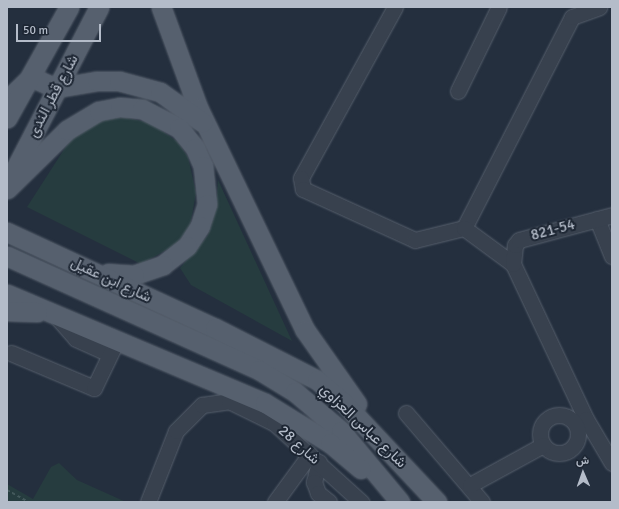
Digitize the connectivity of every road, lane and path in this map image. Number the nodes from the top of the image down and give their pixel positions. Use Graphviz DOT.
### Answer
graph roads {
  1 [pos="69,7"];
  2 [pos="100,7"];
  3 [pos="161,7"];
  4 [pos="395,7"];
  5 [pos="499,7"];
  6 [pos="599,7"];
  7 [pos="570,12"];
  8 [pos="31,77"];
  9 [pos="56,88"];
  10 [pos="458,91"];
  11 [pos="7,100"];
  12 [pos="7,118"];
  13 [pos="210,131"];
  14 [pos="7,185"];
  15 [pos="7,190"];
  16 [pos="612,215"];
  17 [pos="597,218"];
  18 [pos="464,228"];
  19 [pos="7,232"];
  20 [pos="7,256"];
  21 [pos="612,256"];
  22 [pos="513,264"];
  23 [pos="90,270"];
  24 [pos="7,294"];
  25 [pos="7,311"];
  26 [pos="55,315"];
  27 [pos="215,328"];
  28 [pos="114,347"];
  29 [pos="206,347"];
  30 [pos="11,353"];
  31 [pos="406,413"];
  32 [pos="581,422"];
  33 [pos="543,445"];
  34 [pos="315,458"];
  35 [pos="397,458"];
  36 [pos="612,463"];
  37 [pos="470,485"];
  38 [pos="7,490"];
  39 [pos="397,499"];
  40 [pos="29,502"];
  41 [pos="148,502"];
  42 [pos="275,502"];
  43 [pos="329,502"];
  44 [pos="361,502"];
  45 [pos="437,502"];
  46 [pos="482,502"];
  1 -- 8 [label="main road, شارع قطر الندى"];
  2 -- 9 [label="main road, شارع قطر الندى"];
  3 -- 13 [label="main road"];
  4 -- 18 [label="street"];
  5 -- 10 [label="street"];
  6 -- 7 [label="street"];
  7 -- 18 [label="street"];
  8 -- 9 [label="main road"];
  8 -- 11 [label="main road"];
  8 -- 12 [label="main road, شارع قطر الندى"];
  9 -- 13 [label="main road"];
  9 -- 14 [label="main road, شارع قطر الندى"];
  13 -- 35 [label="main road"];
  15 -- 23 [label="main road"];
  16 -- 17 [label="street, 821-54"];
  17 -- 21 [label="street"];
  17 -- 22 [label="street, 821-54"];
  18 -- 22 [label="street"];
  19 -- 23 [label="main road, شارع ابن عقيل"];
  20 -- 29 [label="main road, شارع ابن عقيل"];
  22 -- 32 [label="street"];
  23 -- 27 [label="main road, شارع ابن عقيل"];
  24 -- 26 [label="main road"];
  25 -- 26 [label="main road"];
  26 -- 28 [label="main road"];
  27 -- 35 [label="main road, شارع عباس العزاوي"];
  28 -- 30 [label="street"];
  28 -- 39 [label="main road"];
  29 -- 39 [label="main road, شارع عباس العزاوي"];
  31 -- 37 [label="street"];
  32 -- 33 [label="street"];
  32 -- 33 [label="street"];
  32 -- 36 [label="street"];
  33 -- 37 [label="street"];
  34 -- 41 [label="street, شارع 28"];
  34 -- 42 [label="street"];
  34 -- 43 [label="street"];
  34 -- 44 [label="street, شارع 28"];
  35 -- 45 [label="main road, شارع عباس العزاوي"];
  37 -- 46 [label="street"];
  38 -- 40 [label="path"];
}
